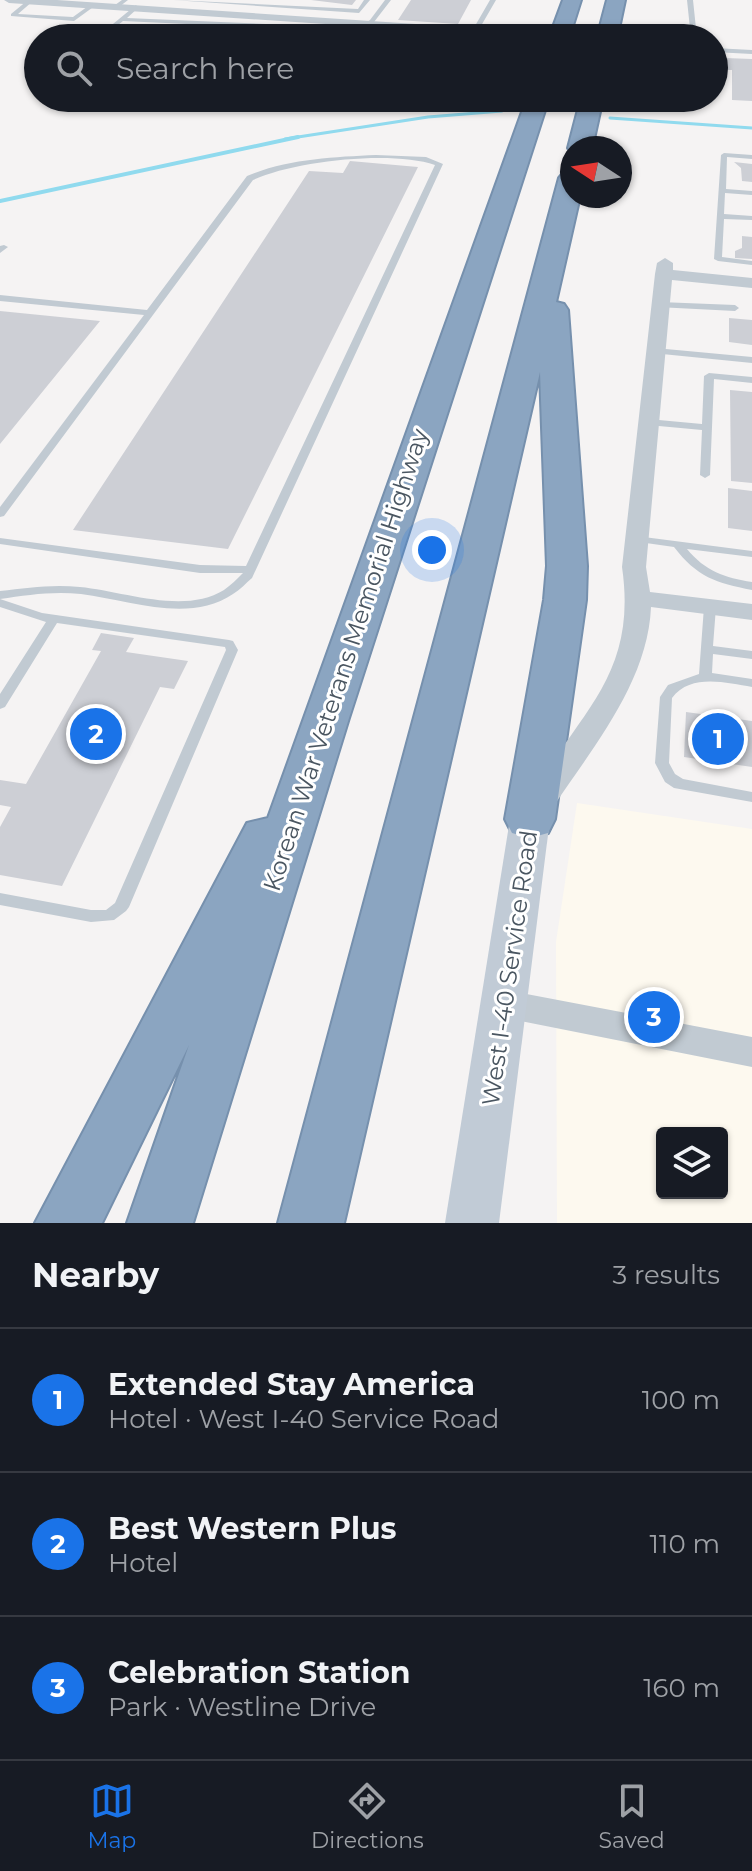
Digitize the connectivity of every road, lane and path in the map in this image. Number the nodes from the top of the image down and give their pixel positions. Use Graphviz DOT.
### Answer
graph roads {
  1 [pos="12,0"];
  2 [pos="176,0"];
  3 [pos="367,0"];
  4 [pos="388,0"];
  5 [pos="493,0"];
  6 [pos="572,0"];
  7 [pos="616,0"];
  8 [pos="690,0"];
  9 [pos="30,1"];
  10 [pos="121,3"];
  11 [pos="93,5"];
  12 [pos="214,5"];
  13 [pos="136,7"];
  14 [pos="240,13"];
  15 [pos="122,19"];
  16 [pos="228,23"];
  17 [pos="116,24"];
  18 [pos="254,24"];
  19 [pos="342,24"];
  20 [pos="367,24"];
  21 [pos="479,24"];
  22 [pos="564,24"];
  23 [pos="610,24"];
  24 [pos="693,24"];
  25 [pos="728,51"];
  26 [pos="752,52"];
  27 [pos="533,112"];
  28 [pos="589,112"];
  29 [pos="583,136"];
  30 [pos="752,157"];
  31 [pos="721,191"];
  32 [pos="752,193"];
  33 [pos="565,208"];
  34 [pos="719,216"];
  35 [pos="752,218"];
  36 [pos="752,263"];
  37 [pos="551,265"];
  38 [pos="752,283"];
  39 [pos="0,298"];
  40 [pos="660,305"];
  41 [pos="735,308"];
  42 [pos="149,313"];
  43 [pos="655,351"];
  44 [pos="752,360"];
  45 [pos="752,380"];
  46 [pos="648,422"];
  47 [pos="705,427"];
  48 [pos="705,475"];
  49 [pos="0,514"];
  50 [pos="636,539"];
  51 [pos="0,541"];
  52 [pos="678,545"];
  53 [pos="752,554"];
  54 [pos="250,570"];
  55 [pos="752,586"];
  56 [pos="0,595"];
  57 [pos="639,598"];
  58 [pos="0,603"];
  59 [pos="710,607"];
  60 [pos="752,612"];
  61 [pos="54,619"];
  62 [pos="707,649"];
  63 [pos="752,655"];
  64 [pos="705,676"];
  65 [pos="752,683"];
  66 [pos="0,704"];
  67 [pos="326,718"];
  68 [pos="752,797"];
  69 [pos="530,819"];
  70 [pos="0,899"];
  71 [pos="506,1004"];
  72 [pos="752,1052"];
  73 [pos="68,1223"];
  74 [pos="160,1223"];
  75 [pos="311,1223"];
  76 [pos="472,1223"];
  1 -- 9 [label="street"];
  2 -- 12 [label="lane"];
  3 -- 12 [label="lane"];
  4 -- 20 [label="lane"];
  5 -- 21 [label="lane"];
  6 -- 22 [label="highway"];
  7 -- 23 [label="highway"];
  8 -- 24 [label="lane"];
  9 -- 11 [label="street"];
  9 -- 11 [label="lane"];
  10 -- 11 [label="street"];
  10 -- 13 [label="street"];
  12 -- 13 [label="street"];
  12 -- 14 [label="street"];
  13 -- 15 [label="lane"];
  14 -- 16 [label="lane"];
  14 -- 19 [label="street"];
  15 -- 16 [label="lane"];
  15 -- 17 [label="lane"];
  16 -- 18 [label="lane"];
  25 -- 26 [label="lane"];
  27 -- 67 [label="highway, Korean War Veterans Memorial Highway"];
  28 -- 29 [label="highway"];
  30 -- 31 [label="lane"];
  31 -- 32 [label="lane"];
  31 -- 34 [label="lane"];
  33 -- 37 [label="highway"];
  34 -- 35 [label="lane"];
  34 -- 36 [label="lane"];
  37 -- 69 [label="highway"];
  37 -- 75 [label="highway"];
  38 -- 40 [label="street, West I-40 Service Road"];
  39 -- 42 [label="lane"];
  40 -- 41 [label="lane"];
  40 -- 43 [label="street, West I-40 Service Road"];
  42 -- 49 [label="lane"];
  42 -- 54 [label="lane"];
  43 -- 44 [label="lane"];
  43 -- 46 [label="street, West I-40 Service Road"];
  45 -- 47 [label="lane"];
  46 -- 47 [label="lane"];
  46 -- 50 [label="street, West I-40 Service Road"];
  47 -- 48 [label="lane"];
  50 -- 52 [label="lane"];
  50 -- 57 [label="street, West I-40 Service Road"];
  51 -- 54 [label="lane"];
  52 -- 53 [label="lane"];
  52 -- 55 [label="lane"];
  54 -- 56 [label="lane"];
  57 -- 59 [label="street"];
  57 -- 69 [label="street, West I-40 Service Road"];
  58 -- 61 [label="lane"];
  59 -- 60 [label="street"];
  59 -- 62 [label="lane"];
  61 -- 66 [label="lane"];
  61 -- 70 [label="lane"];
  62 -- 63 [label="lane"];
  62 -- 64 [label="lane"];
  64 -- 65 [label="lane"];
  64 -- 68 [label="lane"];
  67 -- 73 [label="highway"];
  67 -- 74 [label="highway, Korean War Veterans Memorial Highway"];
  69 -- 71 [label="main road, West I-40 Service Road"];
  71 -- 72 [label="street"];
  71 -- 76 [label="main road, West I-40 Service Road"];
}
